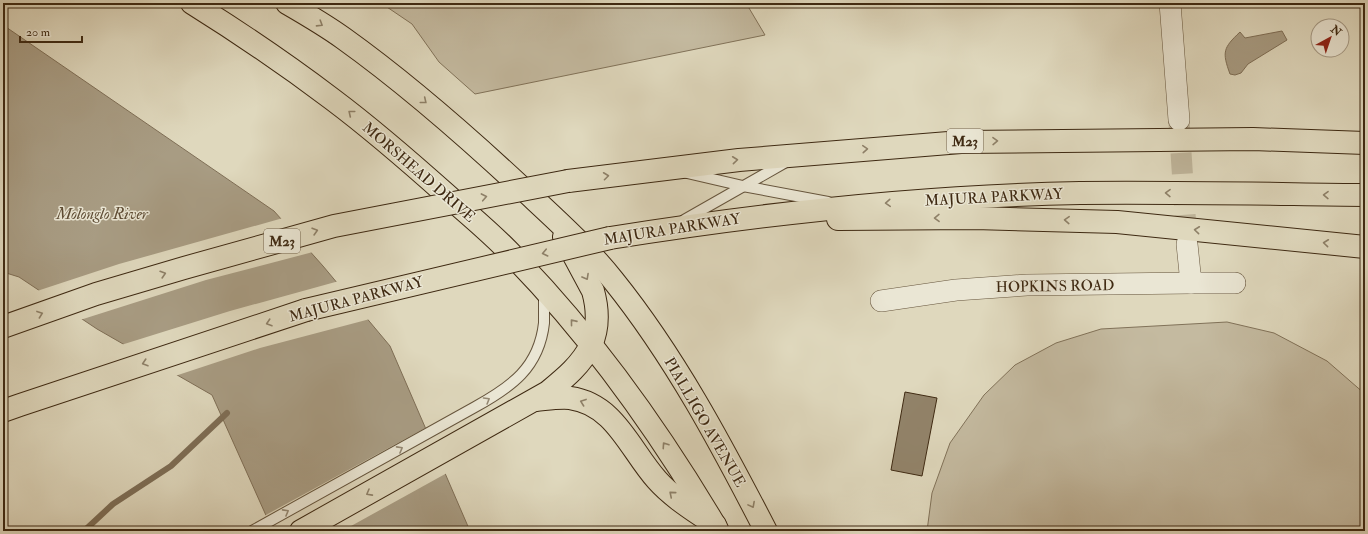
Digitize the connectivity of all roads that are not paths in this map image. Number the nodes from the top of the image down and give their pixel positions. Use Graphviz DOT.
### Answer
graph roads {
  1 [pos="192,3"];
  2 [pos="287,3"];
  3 [pos="1170,3"];
  4 [pos="1179,120"];
  5 [pos="1365,143"];
  6 [pos="800,154"];
  7 [pos="667,168"];
  8 [pos="744,186"];
  9 [pos="1365,195"];
  10 [pos="850,206"];
  11 [pos="771,214"];
  12 [pos="554,218"];
  13 [pos="671,228"];
  14 [pos="1187,244"];
  15 [pos="1365,247"];
  16 [pos="1191,283"];
  17 [pos="1234,283"];
  18 [pos="544,289"];
  19 [pos="881,301"];
  20 [pos="3,328"];
  21 [pos="591,345"];
  22 [pos="535,400"];
  23 [pos="12,408"];
  24 [pos="716,528"];
  25 [pos="252,531"];
  26 [pos="301,531"];
  27 [pos="766,531"];
  18 -- 1 [label="main road, MORSHEAD DRIVE, one-way"];
  2 -- 12 [label="main road, one-way"];
  3 -- 4 [label="street"];
  6 -- 5 [label="main road, M23, one-way"];
  7 -- 6 [label="main road, M23, one-way"];
  6 -- 8 [label="lane"];
  7 -- 8 [label="lane"];
  20 -- 7 [label="main road, M23, one-way, bridge"];
  8 -- 10 [label="lane"];
  8 -- 13 [label="lane"];
  9 -- 10 [label="main road, MAJURA PARKWAY, one-way"];
  10 -- 11 [label="main road, MAJURA PARKWAY"];
  11 -- 13 [label="main road, MAJURA PARKWAY"];
  15 -- 11 [label="main road, one-way"];
  12 -- 21 [label="main road, one-way"];
  12 -- 27 [label="main road, PIALLIGO AVENUE, one-way"];
  13 -- 23 [label="main road, MAJURA PARKWAY, one-way, bridge"];
  14 -- 16 [label="street"];
  16 -- 17 [label="street, HOPKINS ROAD"];
  16 -- 19 [label="street, HOPKINS ROAD"];
  21 -- 18 [label="main road, MORSHEAD DRIVE, one-way"];
  25 -- 18 [label="lane, one-way"];
  21 -- 22 [label="main road"];
  24 -- 21 [label="main road, MORSHEAD DRIVE, one-way"];
  24 -- 22 [label="main road, one-way"];
  22 -- 26 [label="main road, one-way"];
}
